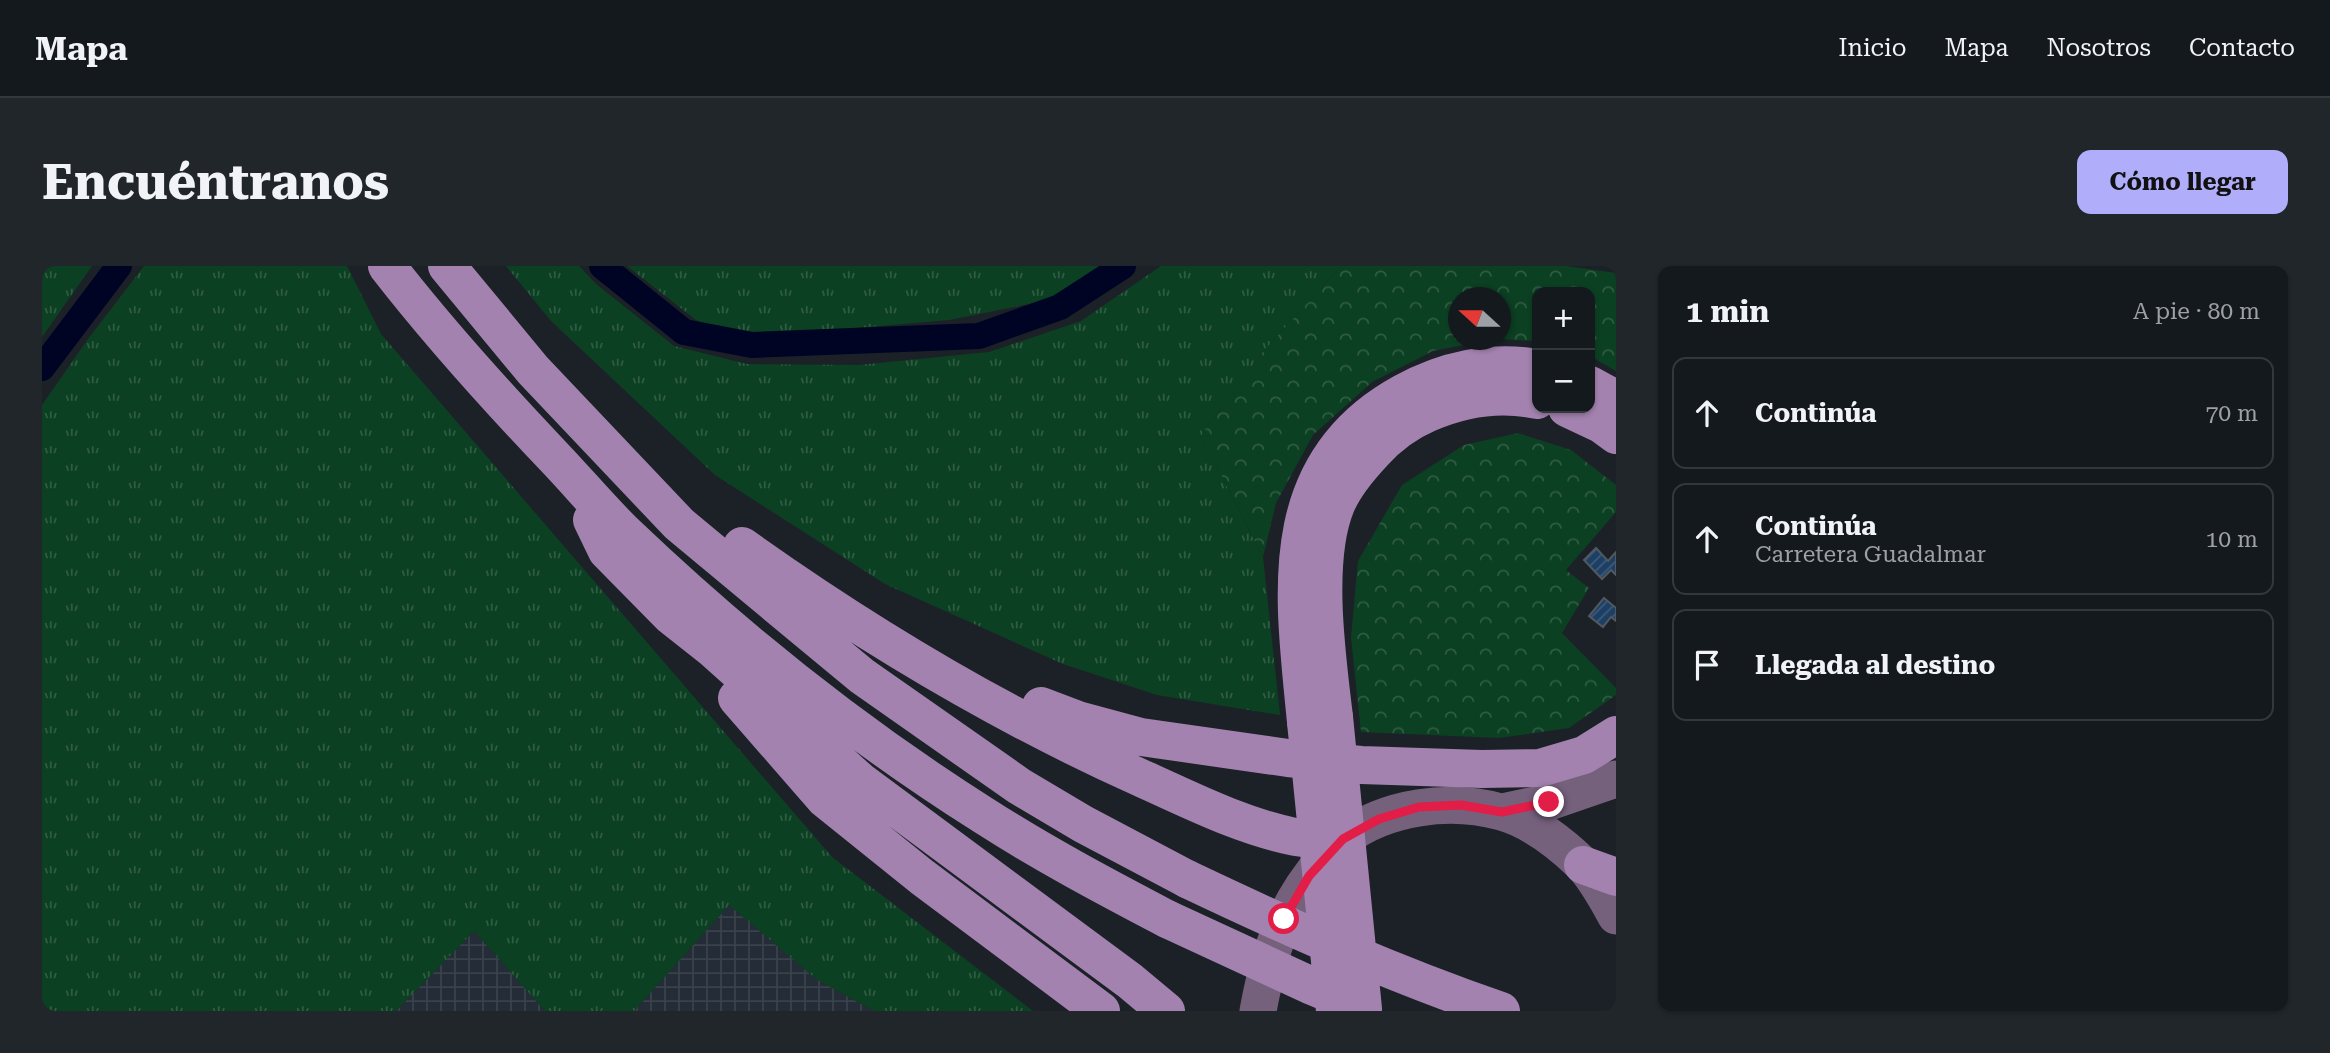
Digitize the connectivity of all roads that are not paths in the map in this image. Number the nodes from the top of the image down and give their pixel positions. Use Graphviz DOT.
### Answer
graph roads {
  1 [pos="387,266"];
  2 [pos="447,266"];
  3 [pos="1532,369"];
  4 [pos="1595,388"];
  5 [pos="1532,399"];
  6 [pos="1616,399"];
  7 [pos="1578,413"];
  8 [pos="1616,435"];
  9 [pos="618,459"];
  10 [pos="573,477"];
  11 [pos="670,615"];
  12 [pos="915,659"];
  13 [pos="1616,735"];
  14 [pos="1616,779"];
  15 [pos="1502,812"];
  16 [pos="1343,839"];
  17 [pos="1599,871"];
  18 [pos="1616,916"];
  19 [pos="1101,1011"];
  20 [pos="1166,1011"];
  21 [pos="1258,1011"];
  22 [pos="1335,1011"];
  23 [pos="1363,1011"];
  24 [pos="1373,1011"];
  25 [pos="1501,1011"];
  1 -- 10 [label="highway"];
  2 -- 9 [label="highway"];
  3 -- 22 [label="highway, bridge"];
  4 -- 6 [label="highway"];
  5 -- 23 [label="highway, bridge"];
  7 -- 8 [label="highway"];
  9 -- 12 [label="highway"];
  9 -- 25 [label="highway, bridge"];
  10 -- 11 [label="highway"];
  10 -- 24 [label="highway, bridge"];
  11 -- 19 [label="highway"];
  11 -- 20 [label="highway"];
  12 -- 13 [label="highway"];
  12 -- 16 [label="highway"];
  14 -- 15 [label="street"];
  15 -- 16 [label="street"];
  15 -- 17 [label="street"];
  16 -- 21 [label="street"];
  17 -- 18 [label="street"];
}
